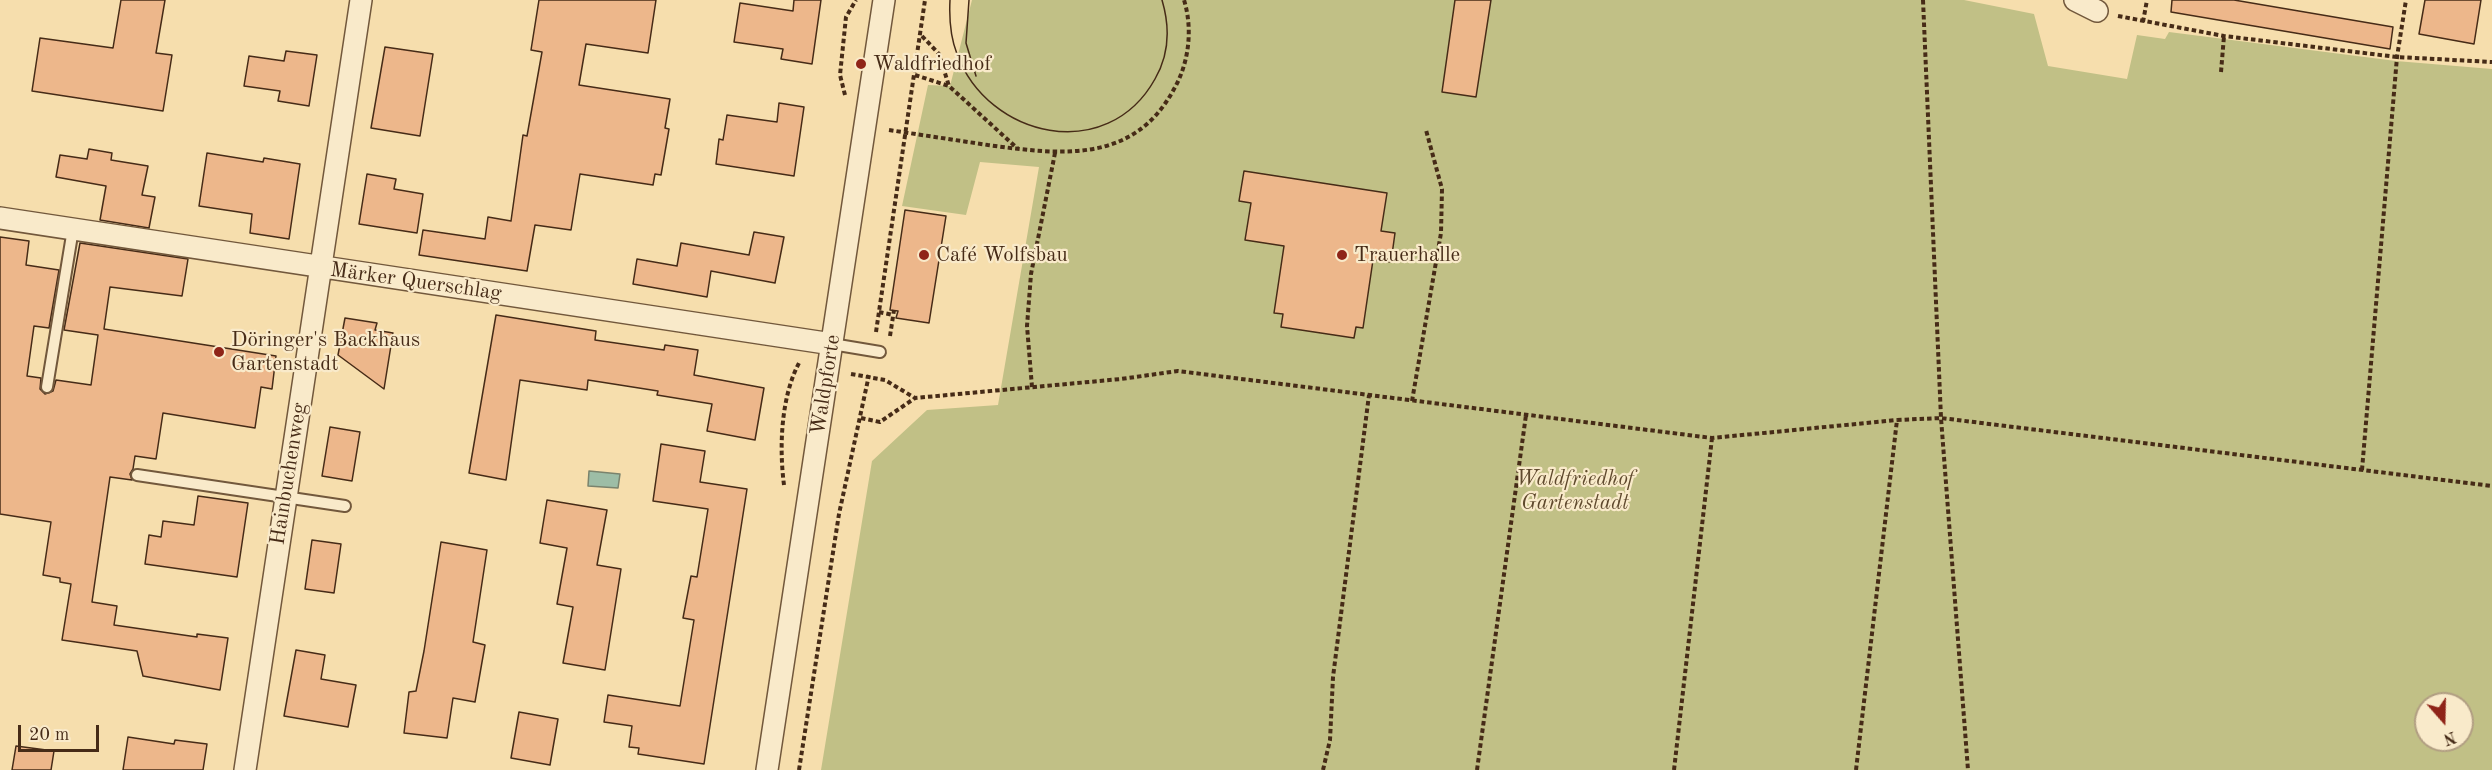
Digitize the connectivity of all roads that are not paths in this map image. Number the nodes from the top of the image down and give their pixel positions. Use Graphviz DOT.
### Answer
graph roads {
  1 [pos="361,0"];
  2 [pos="884,0"];
  3 [pos="2075,0"];
  4 [pos="2097,10"];
  5 [pos="0,218"];
  6 [pos="73,229"];
  7 [pos="320,268"];
  8 [pos="832,344"];
  9 [pos="877,351"];
  10 [pos="47,387"];
  11 [pos="137,475"];
  12 [pos="286,498"];
  13 [pos="345,506"];
  14 [pos="245,770"];
  15 [pos="767,770"];
  1 -- 7 [label="street, Hainbuchenweg"];
  2 -- 8 [label="street, Waldpforte"];
  3 -- 4 [label="street"];
  5 -- 6 [label="street, Märker Querschlag"];
  6 -- 7 [label="street, Märker Querschlag"];
  6 -- 10 [label="lane"];
  7 -- 8 [label="street, Märker Querschlag"];
  7 -- 12 [label="street, Hainbuchenweg"];
  8 -- 9 [label="lane"];
  8 -- 15 [label="street, Waldpforte"];
  11 -- 12 [label="lane"];
  12 -- 13 [label="lane"];
  12 -- 14 [label="street, Hainbuchenweg"];
}
